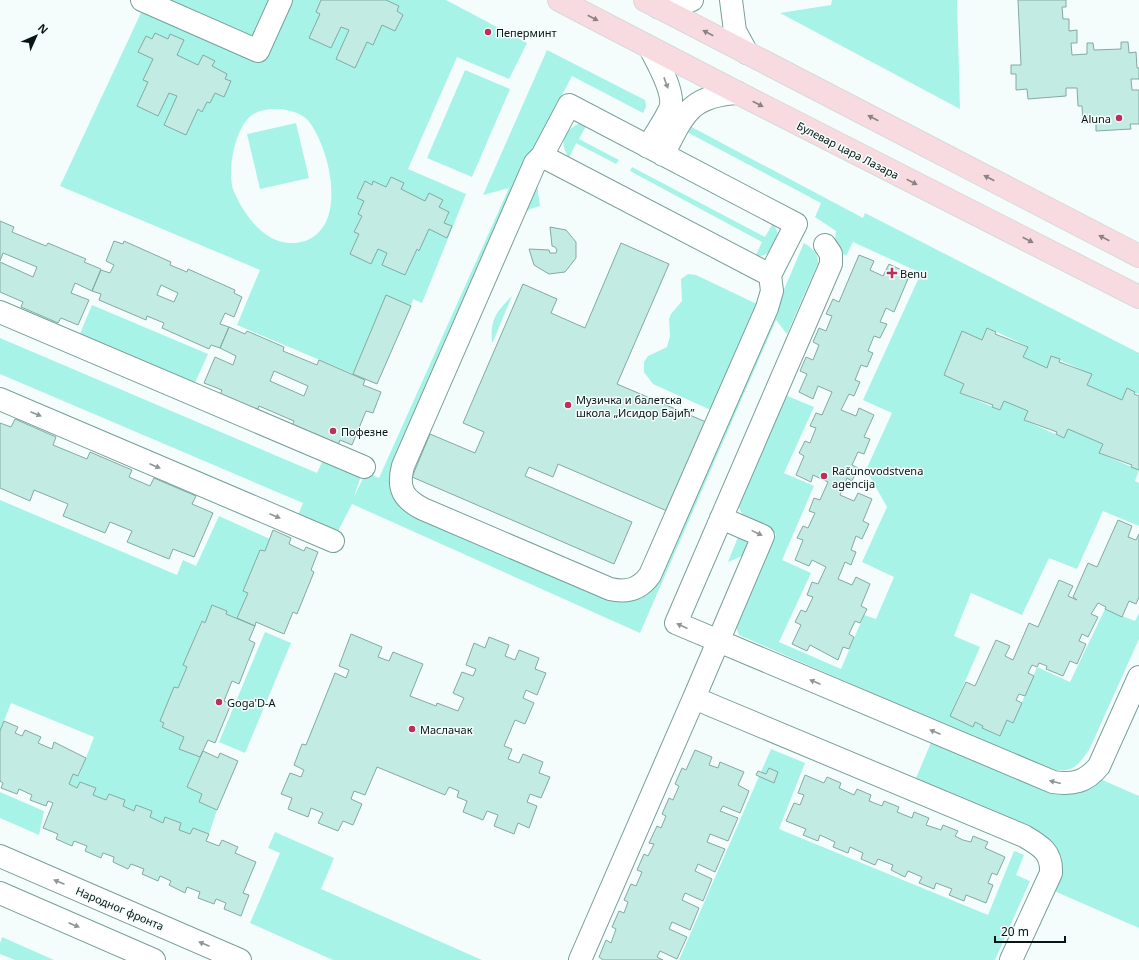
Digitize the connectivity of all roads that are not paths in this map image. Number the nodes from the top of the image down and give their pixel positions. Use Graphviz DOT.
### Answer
graph roads {
  1 [pos="142,0"];
  2 [pos="280,0"];
  3 [pos="559,0"];
  4 [pos="692,0"];
  5 [pos="731,0"];
  6 [pos="652,3"];
  7 [pos="650,48"];
  8 [pos="747,53"];
  9 [pos="738,93"];
  10 [pos="656,151"];
  11 [pos="542,156"];
  12 [pos="828,255"];
  13 [pos="1139,256"];
  14 [pos="770,275"];
  15 [pos="1139,298"];
  16 [pos="0,312"];
  17 [pos="0,399"];
  18 [pos="364,467"];
  19 [pos="721,518"];
  20 [pos="333,541"];
  21 [pos="718,642"];
  22 [pos="1139,677"];
  23 [pos="694,698"];
  24 [pos="0,856"];
  25 [pos="0,893"];
  26 [pos="154,960"];
  27 [pos="240,960"];
  28 [pos="580,960"];
  29 [pos="1011,960"];
  1 -- 2 [label="street"];
  3 -- 7 [label="main road, Булевар цара Лазара, one-way"];
  4 -- 6 [label="street"];
  5 -- 8 [label="street"];
  8 -- 6 [label="main road, one-way"];
  7 -- 9 [label="main road, Булевар цара Лазара"];
  7 -- 10 [label="street, one-way"];
  13 -- 8 [label="main road, one-way"];
  9 -- 10 [label="street"];
  9 -- 15 [label="main road, Булевар цара Лазара, one-way"];
  10 -- 11 [label="street"];
  10 -- 14 [label="street"];
  11 -- 14 [label="street"];
  11 -- 14 [label="street"];
  12 -- 19 [label="street"];
  16 -- 18 [label="street"];
  17 -- 20 [label="street, one-way"];
  21 -- 19 [label="street, one-way"];
  19 -- 21 [label="street, one-way"];
  22 -- 21 [label="street, one-way"];
  21 -- 23 [label="street"];
  23 -- 28 [label="street"];
  23 -- 29 [label="street"];
  27 -- 24 [label="street, Народног фронта, one-way"];
  25 -- 26 [label="street, one-way"];
}
